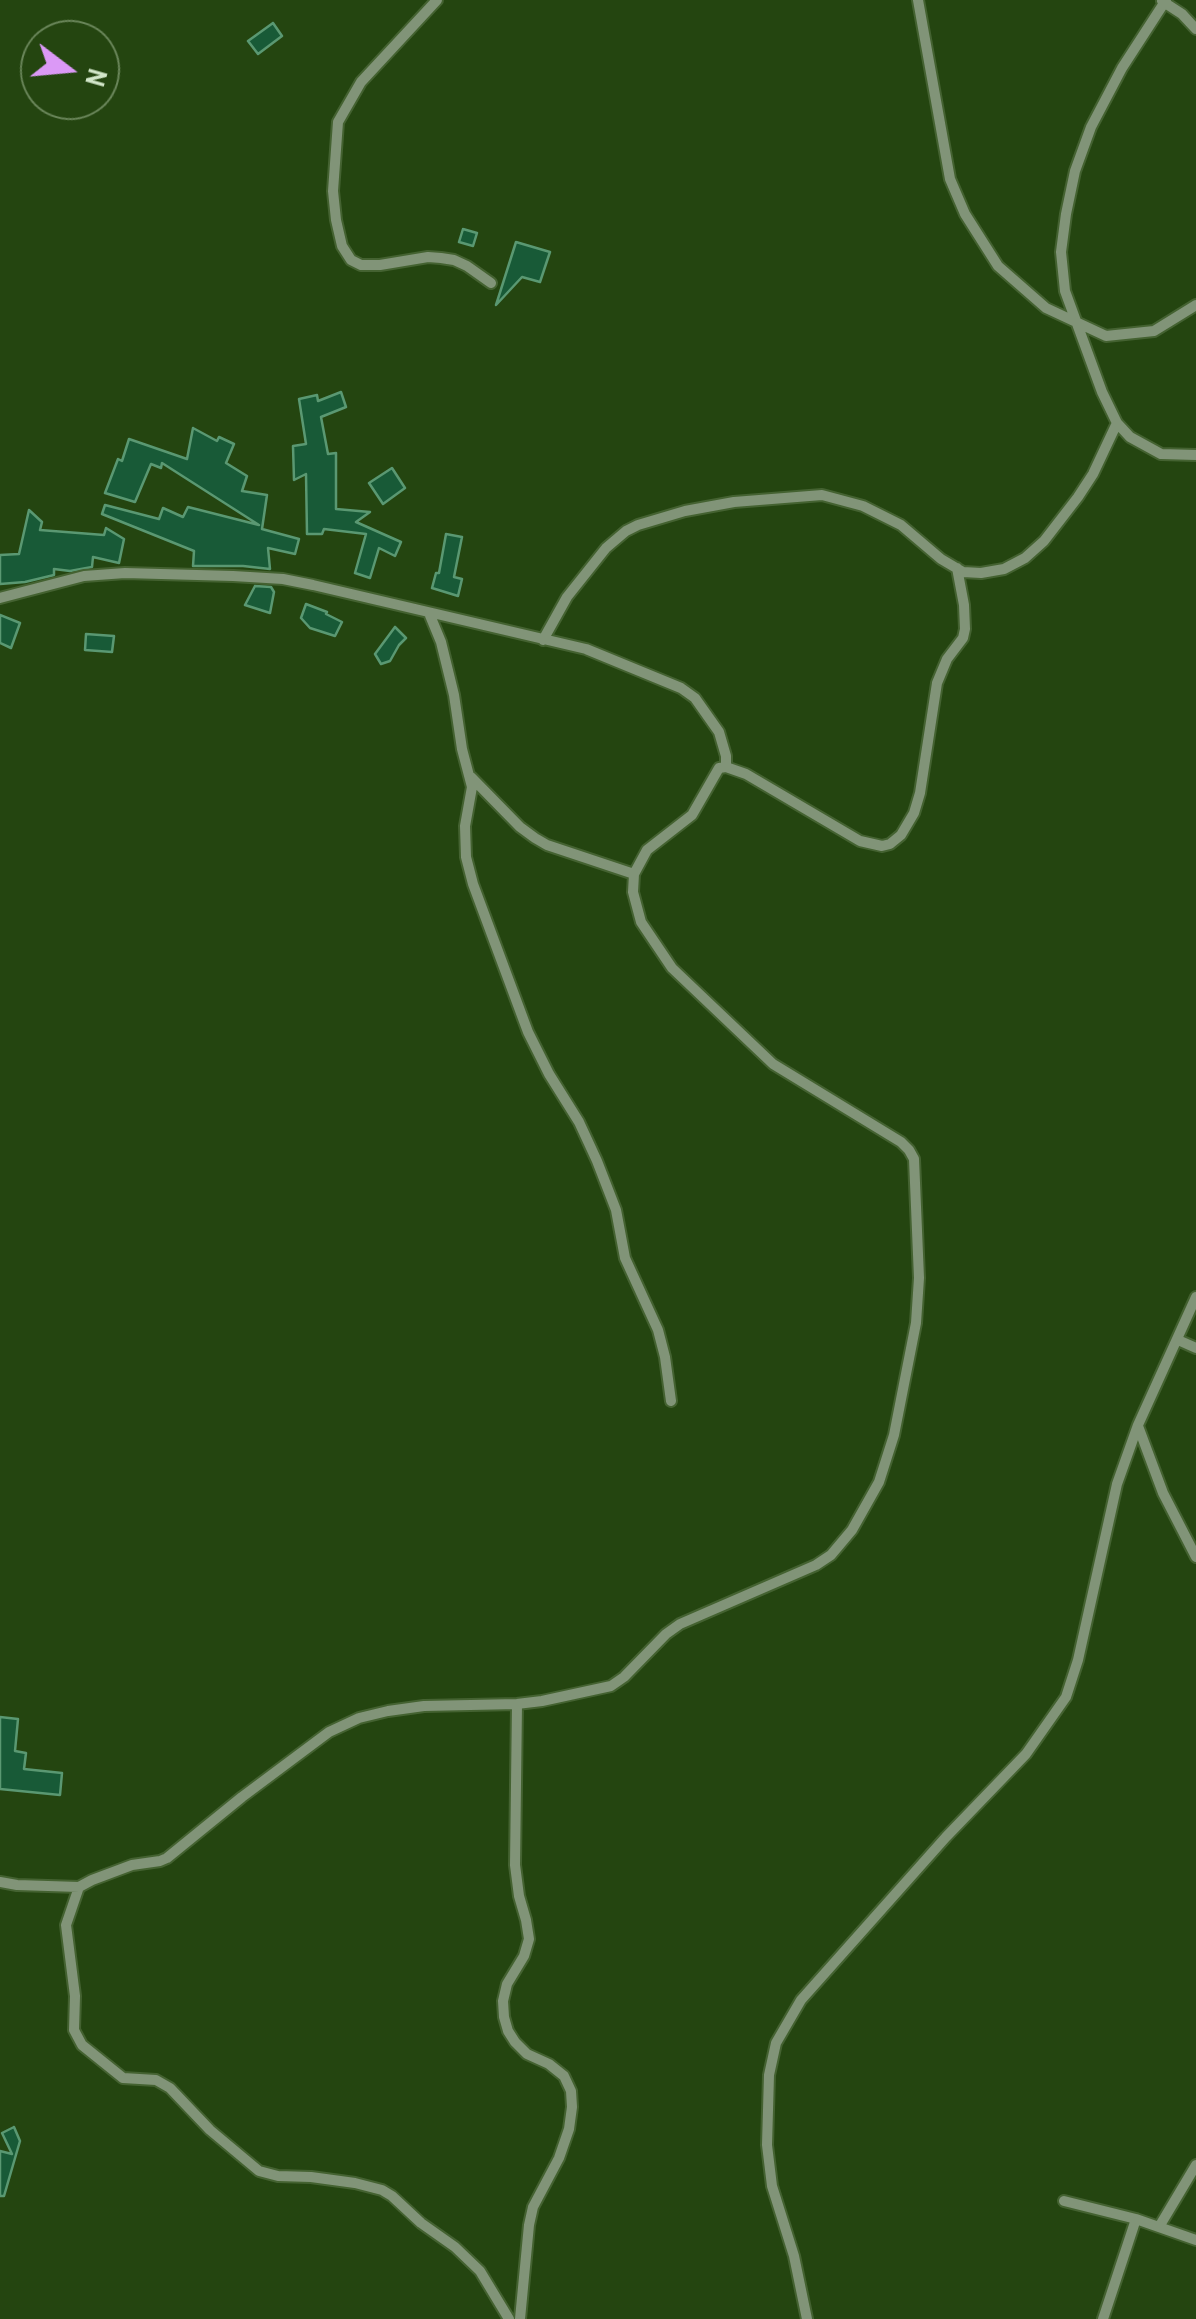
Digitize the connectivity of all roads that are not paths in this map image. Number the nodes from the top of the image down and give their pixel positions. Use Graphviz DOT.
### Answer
graph roads {
  1 [pos="437,0"];
  2 [pos="918,0"];
  3 [pos="1164,1"];
  4 [pos="1196,28"];
  5 [pos="491,283"];
  6 [pos="1196,305"];
  7 [pos="1076,322"];
  8 [pos="1117,423"];
  9 [pos="1196,454"];
  10 [pos="957,568"];
  11 [pos="0,598"];
  12 [pos="429,612"];
  13 [pos="543,640"];
  14 [pos="726,767"];
  15 [pos="470,776"];
  16 [pos="634,874"];
  17 [pos="1196,1297"];
  18 [pos="1178,1340"];
  19 [pos="1196,1348"];
  20 [pos="671,1401"];
  21 [pos="1138,1426"];
  22 [pos="1196,1557"];
  23 [pos="517,1704"];
  24 [pos="0,1882"];
  25 [pos="79,1887"];
  26 [pos="1196,2165"];
  27 [pos="1064,2201"];
  28 [pos="1136,2219"];
  29 [pos="1159,2227"];
  30 [pos="1196,2240"];
  31 [pos="508,2319"];
  32 [pos="520,2319"];
  33 [pos="807,2319"];
  34 [pos="1103,2319"];
  1 -- 5 [label="street"];
  2 -- 7 [label="street"];
  3 -- 4 [label="street"];
  3 -- 7 [label="street"];
  6 -- 7 [label="street"];
  7 -- 8 [label="street"];
  8 -- 9 [label="street"];
  8 -- 10 [label="street"];
  10 -- 13 [label="street"];
  10 -- 14 [label="street"];
  11 -- 12 [label="street"];
  12 -- 13 [label="street"];
  12 -- 15 [label="street"];
  13 -- 14 [label="street"];
  14 -- 16 [label="street"];
  15 -- 16 [label="street"];
  15 -- 20 [label="street"];
  16 -- 23 [label="street"];
  17 -- 18 [label="street"];
  18 -- 19 [label="street"];
  18 -- 21 [label="street"];
  21 -- 22 [label="street"];
  21 -- 33 [label="street"];
  23 -- 25 [label="street"];
  23 -- 32 [label="street"];
  24 -- 25 [label="street"];
  25 -- 31 [label="street"];
  26 -- 29 [label="street"];
  27 -- 28 [label="street"];
  28 -- 29 [label="street"];
  28 -- 34 [label="street"];
  29 -- 30 [label="street"];
}
